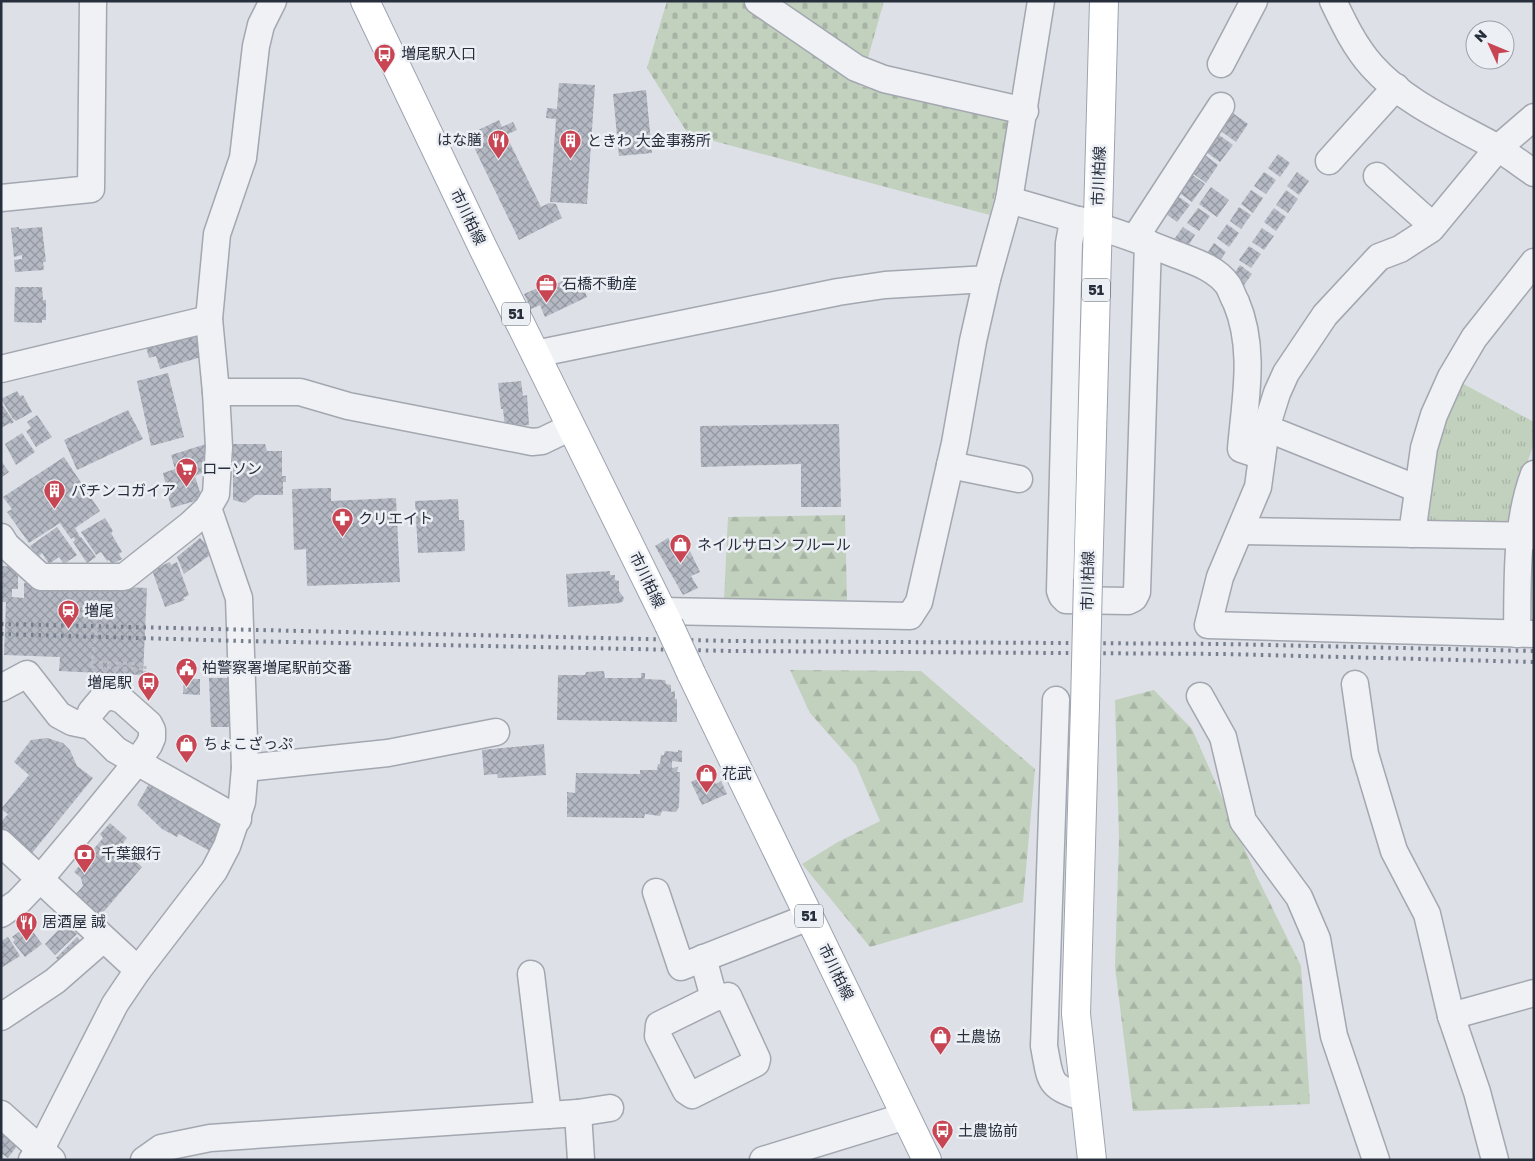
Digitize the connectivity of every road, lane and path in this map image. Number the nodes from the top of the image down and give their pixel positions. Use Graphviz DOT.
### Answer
graph roads {
  1 [pos="93,1"];
  2 [pos="273,1"];
  3 [pos="365,1"];
  4 [pos="758,1"];
  5 [pos="1041,1"];
  6 [pos="1104,1"];
  7 [pos="1254,1"];
  8 [pos="1333,1"];
  9 [pos="1220,64"];
  10 [pos="1396,87"];
  11 [pos="1221,106"];
  12 [pos="1025,111"];
  13 [pos="1534,117"];
  14 [pos="1498,148"];
  15 [pos="1329,161"];
  16 [pos="1534,173"];
  17 [pos="1378,176"];
  18 [pos="1,198"];
  19 [pos="1009,200"];
  20 [pos="1088,222"];
  21 [pos="1434,226"];
  22 [pos="1141,240"];
  23 [pos="1534,262"];
  24 [pos="987,279"];
  25 [pos="209,319"];
  26 [pos="535,354"];
  27 [pos="1,369"];
  28 [pos="216,392"];
  29 [pos="571,427"];
  30 [pos="1266,428"];
  31 [pos="1262,456"];
  32 [pos="950,465"];
  33 [pos="1534,474"];
  34 [pos="1019,480"];
  35 [pos="1418,489"];
  36 [pos="208,508"];
  37 [pos="1241,531"];
  38 [pos="1412,534"];
  39 [pos="1526,536"];
  40 [pos="1,537"];
  41 [pos="102,594"];
  42 [pos="665,618"];
  43 [pos="91,631"];
  44 [pos="96,632"];
  45 [pos="1525,634"];
  46 [pos="144,669"];
  47 [pos="1355,684"];
  48 [pos="1,688"];
  49 [pos="1200,696"];
  50 [pos="1056,700"];
  51 [pos="91,726"];
  52 [pos="496,732"];
  53 [pos="137,762"];
  54 [pos="245,768"];
  55 [pos="238,819"];
  56 [pos="1,843"];
  57 [pos="40,879"];
  58 [pos="656,892"];
  59 [pos="1,914"];
  60 [pos="809,917"];
  61 [pos="103,939"];
  62 [pos="702,958"];
  63 [pos="138,970"];
  64 [pos="531,974"];
  65 [pos="1534,993"];
  66 [pos="714,998"];
  67 [pos="1451,1016"];
  68 [pos="1,1017"];
  69 [pos="1085,1098"];
  70 [pos="610,1108"];
  71 [pos="578,1113"];
  72 [pos="1,1114"];
  73 [pos="548,1116"];
  74 [pos="906,1116"];
  75 [pos="41,1156"];
  76 [pos="144,1160"];
  77 [pos="581,1160"];
  78 [pos="763,1160"];
  79 [pos="927,1160"];
  80 [pos="1092,1160"];
  81 [pos="1376,1160"];
  82 [pos="1495,1160"];
  1 -- 18 [label="street"];
  2 -- 25 [label="street"];
  3 -- 26 [label="main road, 市川柏線 / 51"];
  4 -- 12 [label="street"];
  5 -- 12 [label="street"];
  6 -- 20 [label="main road, 市川柏線 / 51"];
  7 -- 9 [label="street"];
  8 -- 10 [label="street"];
  10 -- 14 [label="street"];
  10 -- 15 [label="street"];
  11 -- 22 [label="street"];
  12 -- 19 [label="street"];
  13 -- 14 [label="street"];
  14 -- 16 [label="street"];
  14 -- 21 [label="street"];
  17 -- 21 [label="street"];
  19 -- 20 [label="street"];
  19 -- 24 [label="street"];
  20 -- 22 [label="street"];
  20 -- 22 [label="street"];
  20 -- 69 [label="main road, 市川柏線 / 51, bridge"];
  21 -- 30 [label="street"];
  22 -- 31 [label="street"];
  23 -- 35 [label="street"];
  24 -- 26 [label="street"];
  24 -- 32 [label="street"];
  25 -- 27 [label="street"];
  25 -- 28 [label="street"];
  26 -- 29 [label="main road, 市川柏線 / 51"];
  28 -- 29 [label="street"];
  28 -- 36 [label="street"];
  29 -- 42 [label="main road, 市川柏線 / 51"];
  30 -- 31 [label="street"];
  30 -- 35 [label="street"];
  31 -- 37 [label="street"];
  32 -- 34 [label="street"];
  32 -- 42 [label="street"];
  33 -- 39 [label="street"];
  35 -- 38 [label="street"];
  36 -- 40 [label="street"];
  36 -- 54 [label="street"];
  37 -- 38 [label="street"];
  37 -- 45 [label="street"];
  38 -- 39 [label="street"];
  39 -- 45 [label="street"];
  41 -- 44 [label="path, bridge"];
  42 -- 60 [label="main road, 市川柏線 / 51, bridge"];
  43 -- 44 [label="path, bridge"];
  44 -- 46 [label="path, bridge"];
  47 -- 67 [label="street"];
  48 -- 51 [label="street"];
  49 -- 81 [label="street"];
  50 -- 69 [label="street"];
  51 -- 53 [label="street"];
  51 -- 53 [label="street"];
  52 -- 54 [label="street"];
  53 -- 55 [label="street"];
  53 -- 57 [label="street"];
  54 -- 55 [label="street"];
  55 -- 63 [label="street"];
  56 -- 57 [label="street"];
  57 -- 59 [label="street"];
  57 -- 61 [label="street"];
  58 -- 62 [label="street"];
  60 -- 62 [label="street"];
  60 -- 74 [label="main road, 市川柏線 / 51"];
  61 -- 63 [label="street"];
  61 -- 68 [label="street"];
  62 -- 66 [label="street"];
  63 -- 75 [label="street"];
  64 -- 73 [label="street"];
  65 -- 67 [label="street"];
  67 -- 82 [label="street"];
  69 -- 80 [label="main road, 市川柏線 / 51"];
  70 -- 71 [label="street"];
  71 -- 73 [label="street"];
  71 -- 77 [label="street"];
  72 -- 75 [label="street"];
  73 -- 76 [label="street"];
  74 -- 78 [label="street"];
  74 -- 79 [label="main road, 市川柏線 / 51"];
}
